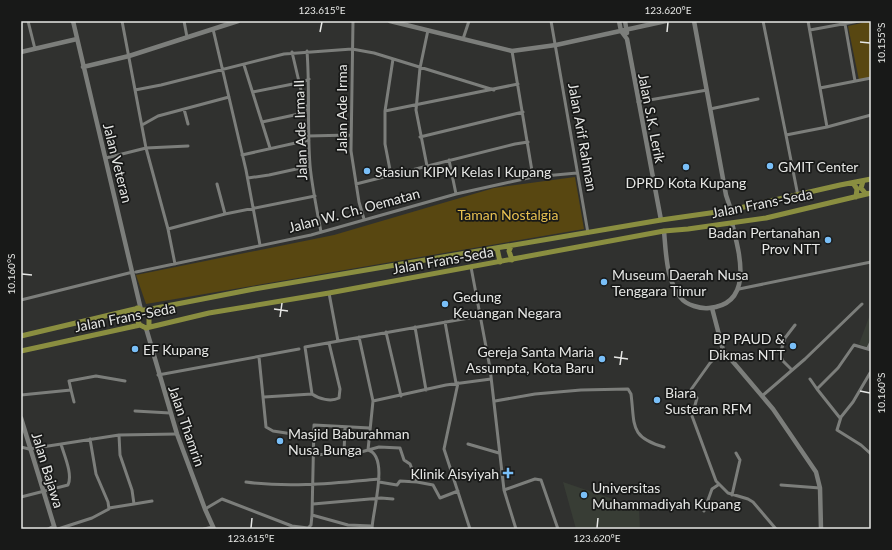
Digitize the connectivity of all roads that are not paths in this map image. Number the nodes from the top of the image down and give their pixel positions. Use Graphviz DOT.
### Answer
graph roads {
  1 [pos="28,21"];
  2 [pos="73,21"];
  3 [pos="122,21"];
  4 [pos="184,21"];
  5 [pos="238,21"];
  6 [pos="353,21"];
  7 [pos="390,21"];
  8 [pos="470,21"];
  9 [pos="551,21"];
  10 [pos="619,21"];
  11 [pos="625,21"];
  12 [pos="666,21"];
  13 [pos="695,21"];
  14 [pos="764,21"];
  15 [pos="808,21"];
  16 [pos="859,21"];
  17 [pos="400,22"];
  18 [pos="845,24"];
  19 [pos="213,29"];
  20 [pos="428,30"];
  21 [pos="810,30"];
  22 [pos="621,31"];
  23 [pos="627,31"];
  24 [pos="187,37"];
  25 [pos="77,39"];
  26 [pos="463,39"];
  27 [pos="627,39"];
  28 [pos="556,45"];
  29 [pos="34,49"];
  30 [pos="352,49"];
  31 [pos="307,51"];
  32 [pos="512,51"];
  33 [pos="21,52"];
  34 [pos="292,52"];
  35 [pos="129,56"];
  36 [pos="393,59"];
  37 [pos="244,64"];
  38 [pos="83,68"];
  39 [pos="420,68"];
  40 [pos="222,69"];
  41 [pos="871,78"];
  42 [pos="309,79"];
  43 [pos="855,81"];
  44 [pos="299,83"];
  45 [pos="518,84"];
  46 [pos="820,88"];
  47 [pos="135,90"];
  48 [pos="494,90"];
  49 [pos="707,90"];
  50 [pos="253,92"];
  51 [pos="229,98"];
  52 [pos="758,99"];
  53 [pos="638,102"];
  54 [pos="416,106"];
  55 [pos="184,109"];
  56 [pos="710,109"];
  57 [pos="308,111"];
  58 [pos="384,112"];
  59 [pos="523,112"];
  60 [pos="871,116"];
  61 [pos="262,122"];
  62 [pos="188,124"];
  63 [pos="142,125"];
  64 [pos="827,127"];
  65 [pos="350,135"];
  66 [pos="786,135"];
  67 [pos="420,137"];
  68 [pos="308,138"];
  69 [pos="528,142"];
  70 [pos="188,146"];
  71 [pos="146,148"];
  72 [pos="270,148"];
  73 [pos="242,154"];
  74 [pos="106,158"];
  75 [pos="449,160"];
  76 [pos="310,166"];
  77 [pos="427,166"];
  78 [pos="577,173"];
  79 [pos="391,175"];
  80 [pos="533,177"];
  81 [pos="248,178"];
  82 [pos="871,179"];
  83 [pos="863,181"];
  84 [pos="852,183"];
  85 [pos="217,184"];
  86 [pos="356,184"];
  87 [pos="456,194"];
  88 [pos="869,194"];
  89 [pos="314,196"];
  90 [pos="798,196"];
  91 [pos="856,197"];
  92 [pos="252,208"];
  93 [pos="731,210"];
  94 [pos="225,214"];
  95 [pos="364,219"];
  96 [pos="661,220"];
  97 [pos="732,223"];
  98 [pos="168,229"];
  99 [pos="664,231"];
  100 [pos="322,232"];
  101 [pos="588,233"];
  102 [pos="260,245"];
  103 [pos="511,246"];
  104 [pos="497,248"];
  105 [pos="512,260"];
  106 [pos="500,262"];
  107 [pos="871,262"];
  108 [pos="175,264"];
  109 [pos="471,267"];
  110 [pos="134,272"];
  111 [pos="739,289"];
  112 [pos="330,293"];
  113 [pos="21,300"];
  114 [pos="862,304"];
  115 [pos="712,308"];
  116 [pos="141,310"];
  117 [pos="480,316"];
  118 [pos="445,322"];
  119 [pos="795,325"];
  120 [pos="145,326"];
  121 [pos="415,327"];
  122 [pos="386,332"];
  123 [pos="21,336"];
  124 [pos="359,337"];
  125 [pos="338,341"];
  126 [pos="871,342"];
  127 [pos="329,343"];
  128 [pos="299,349"];
  129 [pos="869,349"];
  130 [pos="723,350"];
  131 [pos="21,351"];
  132 [pos="259,357"];
  133 [pos="792,370"];
  134 [pos="870,372"];
  135 [pos="158,375"];
  136 [pos="491,379"];
  137 [pos="810,379"];
  138 [pos="125,381"];
  139 [pos="457,383"];
  140 [pos="71,390"];
  141 [pos="426,390"];
  142 [pos="817,390"];
  143 [pos="312,394"];
  144 [pos="21,395"];
  145 [pos="401,396"];
  146 [pos="762,396"];
  147 [pos="264,397"];
  148 [pos="374,401"];
  149 [pos="495,401"];
  150 [pos="74,402"];
  151 [pos="135,411"];
  152 [pos="170,413"];
  153 [pos="21,418"];
  154 [pos="840,418"];
  155 [pos="345,427"];
  156 [pos="370,428"];
  157 [pos="176,434"];
  158 [pos="119,435"];
  159 [pos="312,437"];
  160 [pos="90,439"];
  161 [pos="61,444"];
  162 [pos="468,444"];
  163 [pos="21,447"];
  164 [pos="664,447"];
  165 [pos="29,448"];
  166 [pos="368,450"];
  167 [pos="344,453"];
  168 [pos="499,453"];
  169 [pos="736,453"];
  170 [pos="871,454"];
  171 [pos="314,455"];
  172 [pos="379,481"];
  173 [pos="246,482"];
  174 [pos="417,482"];
  175 [pos="313,485"];
  176 [pos="718,485"];
  177 [pos="781,485"];
  178 [pos="820,488"];
  179 [pos="504,490"];
  180 [pos="458,491"];
  181 [pos="43,492"];
  182 [pos="732,494"];
  183 [pos="21,497"];
  184 [pos="392,499"];
  185 [pos="377,500"];
  186 [pos="152,501"];
  187 [pos="134,504"];
  188 [pos="313,504"];
  189 [pos="109,508"];
  190 [pos="204,509"];
  191 [pos="704,511"];
  192 [pos="312,515"];
  193 [pos="55,528"];
  194 [pos="214,528"];
  195 [pos="372,528"];
  196 [pos="48,529"];
  197 [pos="204,529"];
  198 [pos="470,529"];
  199 [pos="516,529"];
  200 [pos="558,529"];
  201 [pos="776,529"];
  202 [pos="821,529"];
  1 -- 29 [label="street"];
  2 -- 25 [label="main road, Jalan Veteran"];
  3 -- 35 [label="street"];
  4 -- 24 [label="street"];
  5 -- 19 [label="main road"];
  6 -- 30 [label="street, Jalan Ade Irma"];
  7 -- 17 [label="main road"];
  8 -- 26 [label="street"];
  9 -- 28 [label="street, Jalan Arif Rahman"];
  10 -- 22 [label="main road, Jalan S.K. Lerik"];
  11 -- 23 [label="main road"];
  12 -- 23 [label="main road"];
  13 -- 49 [label="main road"];
  14 -- 66 [label="street"];
  15 -- 21 [label="street"];
  16 -- 18 [label="street"];
  17 -- 20 [label="main road"];
  18 -- 21 [label="street"];
  18 -- 43 [label="street"];
  19 -- 24 [label="main road"];
  19 -- 40 [label="street"];
  20 -- 26 [label="main road"];
  20 -- 39 [label="street"];
  21 -- 46 [label="street"];
  22 -- 23 [label="main road"];
  22 -- 27 [label="main road, Jalan S.K. Lerik"];
  22 -- 28 [label="main road"];
  23 -- 27 [label="main road"];
  24 -- 35 [label="main road"];
  25 -- 29 [label="main road"];
  25 -- 38 [label="main road, Jalan Veteran"];
  26 -- 32 [label="main road"];
  27 -- 53 [label="main road, Jalan S.K. Lerik"];
  28 -- 32 [label="main road"];
  28 -- 78 [label="street, Jalan Arif Rahman"];
  29 -- 33 [label="main road"];
  30 -- 31 [label="street"];
  30 -- 36 [label="street"];
  30 -- 65 [label="street, Jalan Ade Irma"];
  31 -- 34 [label="street"];
  31 -- 42 [label="street, Jalan Ade Irma II"];
  32 -- 45 [label="street"];
  34 -- 37 [label="street"];
  34 -- 44 [label="street"];
  35 -- 38 [label="main road"];
  35 -- 47 [label="street"];
  36 -- 39 [label="street"];
  36 -- 58 [label="street"];
  37 -- 40 [label="street"];
  37 -- 50 [label="street"];
  38 -- 74 [label="main road, Jalan Veteran"];
  39 -- 48 [label="street"];
  39 -- 54 [label="street"];
  40 -- 47 [label="street"];
  40 -- 51 [label="street"];
  41 -- 43 [label="street"];
  42 -- 44 [label="street"];
  42 -- 57 [label="street, Jalan Ade Irma II"];
  43 -- 46 [label="street"];
  44 -- 50 [label="street"];
  44 -- 57 [label="street"];
  45 -- 48 [label="street"];
  45 -- 59 [label="street"];
  46 -- 64 [label="street"];
  47 -- 63 [label="street"];
  48 -- 54 [label="street"];
  49 -- 53 [label="street"];
  49 -- 56 [label="main road"];
  50 -- 61 [label="street"];
  51 -- 55 [label="street"];
  51 -- 73 [label="street"];
  52 -- 56 [label="street"];
  53 -- 96 [label="main road, Jalan S.K. Lerik"];
  54 -- 58 [label="street"];
  54 -- 67 [label="street"];
  55 -- 62 [label="street"];
  55 -- 63 [label="street"];
  56 -- 93 [label="main road"];
  57 -- 61 [label="street"];
  57 -- 68 [label="street, Jalan Ade Irma II"];
  58 -- 79 [label="street"];
  59 -- 67 [label="street"];
  59 -- 69 [label="street"];
  60 -- 64 [label="street"];
  61 -- 72 [label="street"];
  63 -- 71 [label="street"];
  64 -- 66 [label="street"];
  65 -- 68 [label="street"];
  65 -- 86 [label="street, Jalan Ade Irma"];
  66 -- 90 [label="street"];
  67 -- 77 [label="street"];
  68 -- 72 [label="street"];
  68 -- 76 [label="street, Jalan Ade Irma II"];
  69 -- 75 [label="street"];
  69 -- 80 [label="street"];
  70 -- 71 [label="street"];
  71 -- 74 [label="street"];
  71 -- 98 [label="street"];
  72 -- 73 [label="street"];
  73 -- 81 [label="street"];
  74 -- 110 [label="main road, Jalan Veteran"];
  75 -- 77 [label="street"];
  75 -- 87 [label="street"];
  76 -- 81 [label="street"];
  76 -- 89 [label="street, Jalan Ade Irma II"];
  77 -- 79 [label="street"];
  78 -- 80 [label="street, Jalan W. Ch. Oematan"];
  78 -- 101 [label="street, Jalan Arif Rahman"];
  79 -- 86 [label="street"];
  80 -- 87 [label="street, Jalan W. Ch. Oematan"];
  81 -- 92 [label="street"];
  82 -- 83 [label="main road, Jalan Frans-Seda"];
  83 -- 84 [label="main road, Jalan Frans-Seda"];
  83 -- 88 [label="main road"];
  84 -- 90 [label="main road, Jalan Frans-Seda"];
  84 -- 91 [label="main road"];
  85 -- 94 [label="street"];
  86 -- 95 [label="street, Jalan Ade Irma"];
  87 -- 95 [label="street, Jalan W. Ch. Oematan"];
  88 -- 91 [label="main road, Jalan Frans-Seda"];
  89 -- 92 [label="street"];
  89 -- 100 [label="street, Jalan Ade Irma II"];
  90 -- 93 [label="main road, Jalan Frans-Seda"];
  91 -- 97 [label="main road, Jalan Frans-Seda"];
  92 -- 94 [label="street"];
  92 -- 102 [label="street"];
  93 -- 96 [label="main road, Jalan Frans-Seda"];
  94 -- 98 [label="street"];
  95 -- 100 [label="street, Jalan W. Ch. Oematan"];
  96 -- 101 [label="main road, Jalan Frans-Seda"];
  97 -- 99 [label="main road, Jalan Frans-Seda"];
  97 -- 111 [label="main road"];
  98 -- 108 [label="street"];
  99 -- 105 [label="main road, Jalan Frans-Seda"];
  99 -- 115 [label="main road"];
  100 -- 102 [label="street, Jalan W. Ch. Oematan"];
  101 -- 103 [label="main road, Jalan Frans-Seda"];
  102 -- 108 [label="street, Jalan W. Ch. Oematan"];
  103 -- 104 [label="main road, Jalan Frans-Seda"];
  103 -- 105 [label="main road"];
  104 -- 106 [label="main road"];
  104 -- 116 [label="main road, Jalan Frans-Seda"];
  105 -- 106 [label="main road, Jalan Frans-Seda"];
  106 -- 109 [label="main road, Jalan Frans-Seda"];
  107 -- 111 [label="street"];
  108 -- 110 [label="street, Jalan W. Ch. Oematan"];
  109 -- 112 [label="main road, Jalan Frans-Seda"];
  109 -- 117 [label="street"];
  110 -- 113 [label="street, Jalan W. Ch. Oematan"];
  110 -- 116 [label="main road, Jalan Veteran"];
  111 -- 115 [label="main road"];
  112 -- 120 [label="main road, Jalan Frans-Seda"];
  112 -- 125 [label="street"];
  114 -- 133 [label="street"];
  115 -- 130 [label="main road"];
  116 -- 120 [label="main road"];
  116 -- 120 [label="main road"];
  116 -- 123 [label="main road, Jalan Frans-Seda"];
  117 -- 118 [label="street"];
  117 -- 136 [label="street"];
  118 -- 121 [label="street"];
  118 -- 139 [label="street"];
  119 -- 133 [label="street"];
  120 -- 131 [label="main road, Jalan Frans-Seda"];
  120 -- 135 [label="main road, Jalan Thamrin"];
  121 -- 122 [label="street"];
  121 -- 141 [label="street"];
  122 -- 124 [label="street"];
  122 -- 145 [label="street"];
  124 -- 125 [label="street"];
  124 -- 148 [label="street"];
  125 -- 127 [label="street"];
  126 -- 129 [label="street"];
  127 -- 143 [label="street"];
  127 -- 143 [label="street"];
  128 -- 132 [label="street"];
  129 -- 142 [label="street"];
  130 -- 146 [label="main road"];
  130 -- 176 [label="street"];
  132 -- 135 [label="street"];
  132 -- 147 [label="street"];
  133 -- 146 [label="street"];
  134 -- 154 [label="street"];
  135 -- 152 [label="main road, Jalan Thamrin"];
  136 -- 139 [label="street"];
  136 -- 149 [label="street"];
  137 -- 142 [label="street"];
  138 -- 140 [label="street"];
  139 -- 141 [label="street"];
  139 -- 180 [label="street"];
  140 -- 144 [label="street"];
  140 -- 150 [label="street"];
  141 -- 145 [label="street"];
  142 -- 154 [label="street"];
  143 -- 147 [label="street"];
  145 -- 148 [label="street"];
  146 -- 178 [label="main road"];
  147 -- 159 [label="street"];
  148 -- 156 [label="street"];
  149 -- 164 [label="street"];
  149 -- 168 [label="street"];
  151 -- 152 [label="street"];
  152 -- 157 [label="main road, Jalan Thamrin"];
  153 -- 165 [label="main road, Jalan Bajawa"];
  154 -- 170 [label="street"];
  155 -- 156 [label="street"];
  155 -- 159 [label="street"];
  155 -- 167 [label="street"];
  156 -- 166 [label="street"];
  157 -- 158 [label="street"];
  157 -- 190 [label="main road, Jalan Thamrin"];
  158 -- 160 [label="street"];
  158 -- 187 [label="street"];
  159 -- 171 [label="street"];
  160 -- 161 [label="street"];
  160 -- 189 [label="street"];
  161 -- 165 [label="street"];
  161 -- 181 [label="street"];
  162 -- 168 [label="street"];
  163 -- 165 [label="street"];
  165 -- 181 [label="main road, Jalan Bajawa"];
  166 -- 167 [label="street"];
  166 -- 172 [label="street"];
  166 -- 174 [label="street"];
  167 -- 171 [label="street"];
  168 -- 179 [label="street"];
  169 -- 182 [label="street"];
  171 -- 175 [label="street"];
  172 -- 174 [label="street"];
  172 -- 175 [label="street"];
  172 -- 185 [label="street"];
  173 -- 175 [label="street"];
  174 -- 180 [label="street"];
  175 -- 188 [label="street"];
  176 -- 182 [label="street"];
  176 -- 191 [label="street"];
  177 -- 178 [label="street"];
  178 -- 202 [label="main road"];
  179 -- 199 [label="street"];
  179 -- 200 [label="street"];
  180 -- 198 [label="street"];
  181 -- 183 [label="street"];
  181 -- 193 [label="main road, Jalan Bajawa"];
  182 -- 201 [label="street"];
  184 -- 185 [label="street"];
  185 -- 188 [label="street"];
  185 -- 195 [label="street"];
  186 -- 187 [label="street"];
  187 -- 189 [label="street"];
  188 -- 192 [label="street"];
  189 -- 193 [label="street"];
  190 -- 192 [label="street"];
  190 -- 194 [label="main road, Jalan Thamrin"];
  192 -- 195 [label="street"];
  193 -- 196 [label="street"];
  194 -- 197 [label="street"];
}
